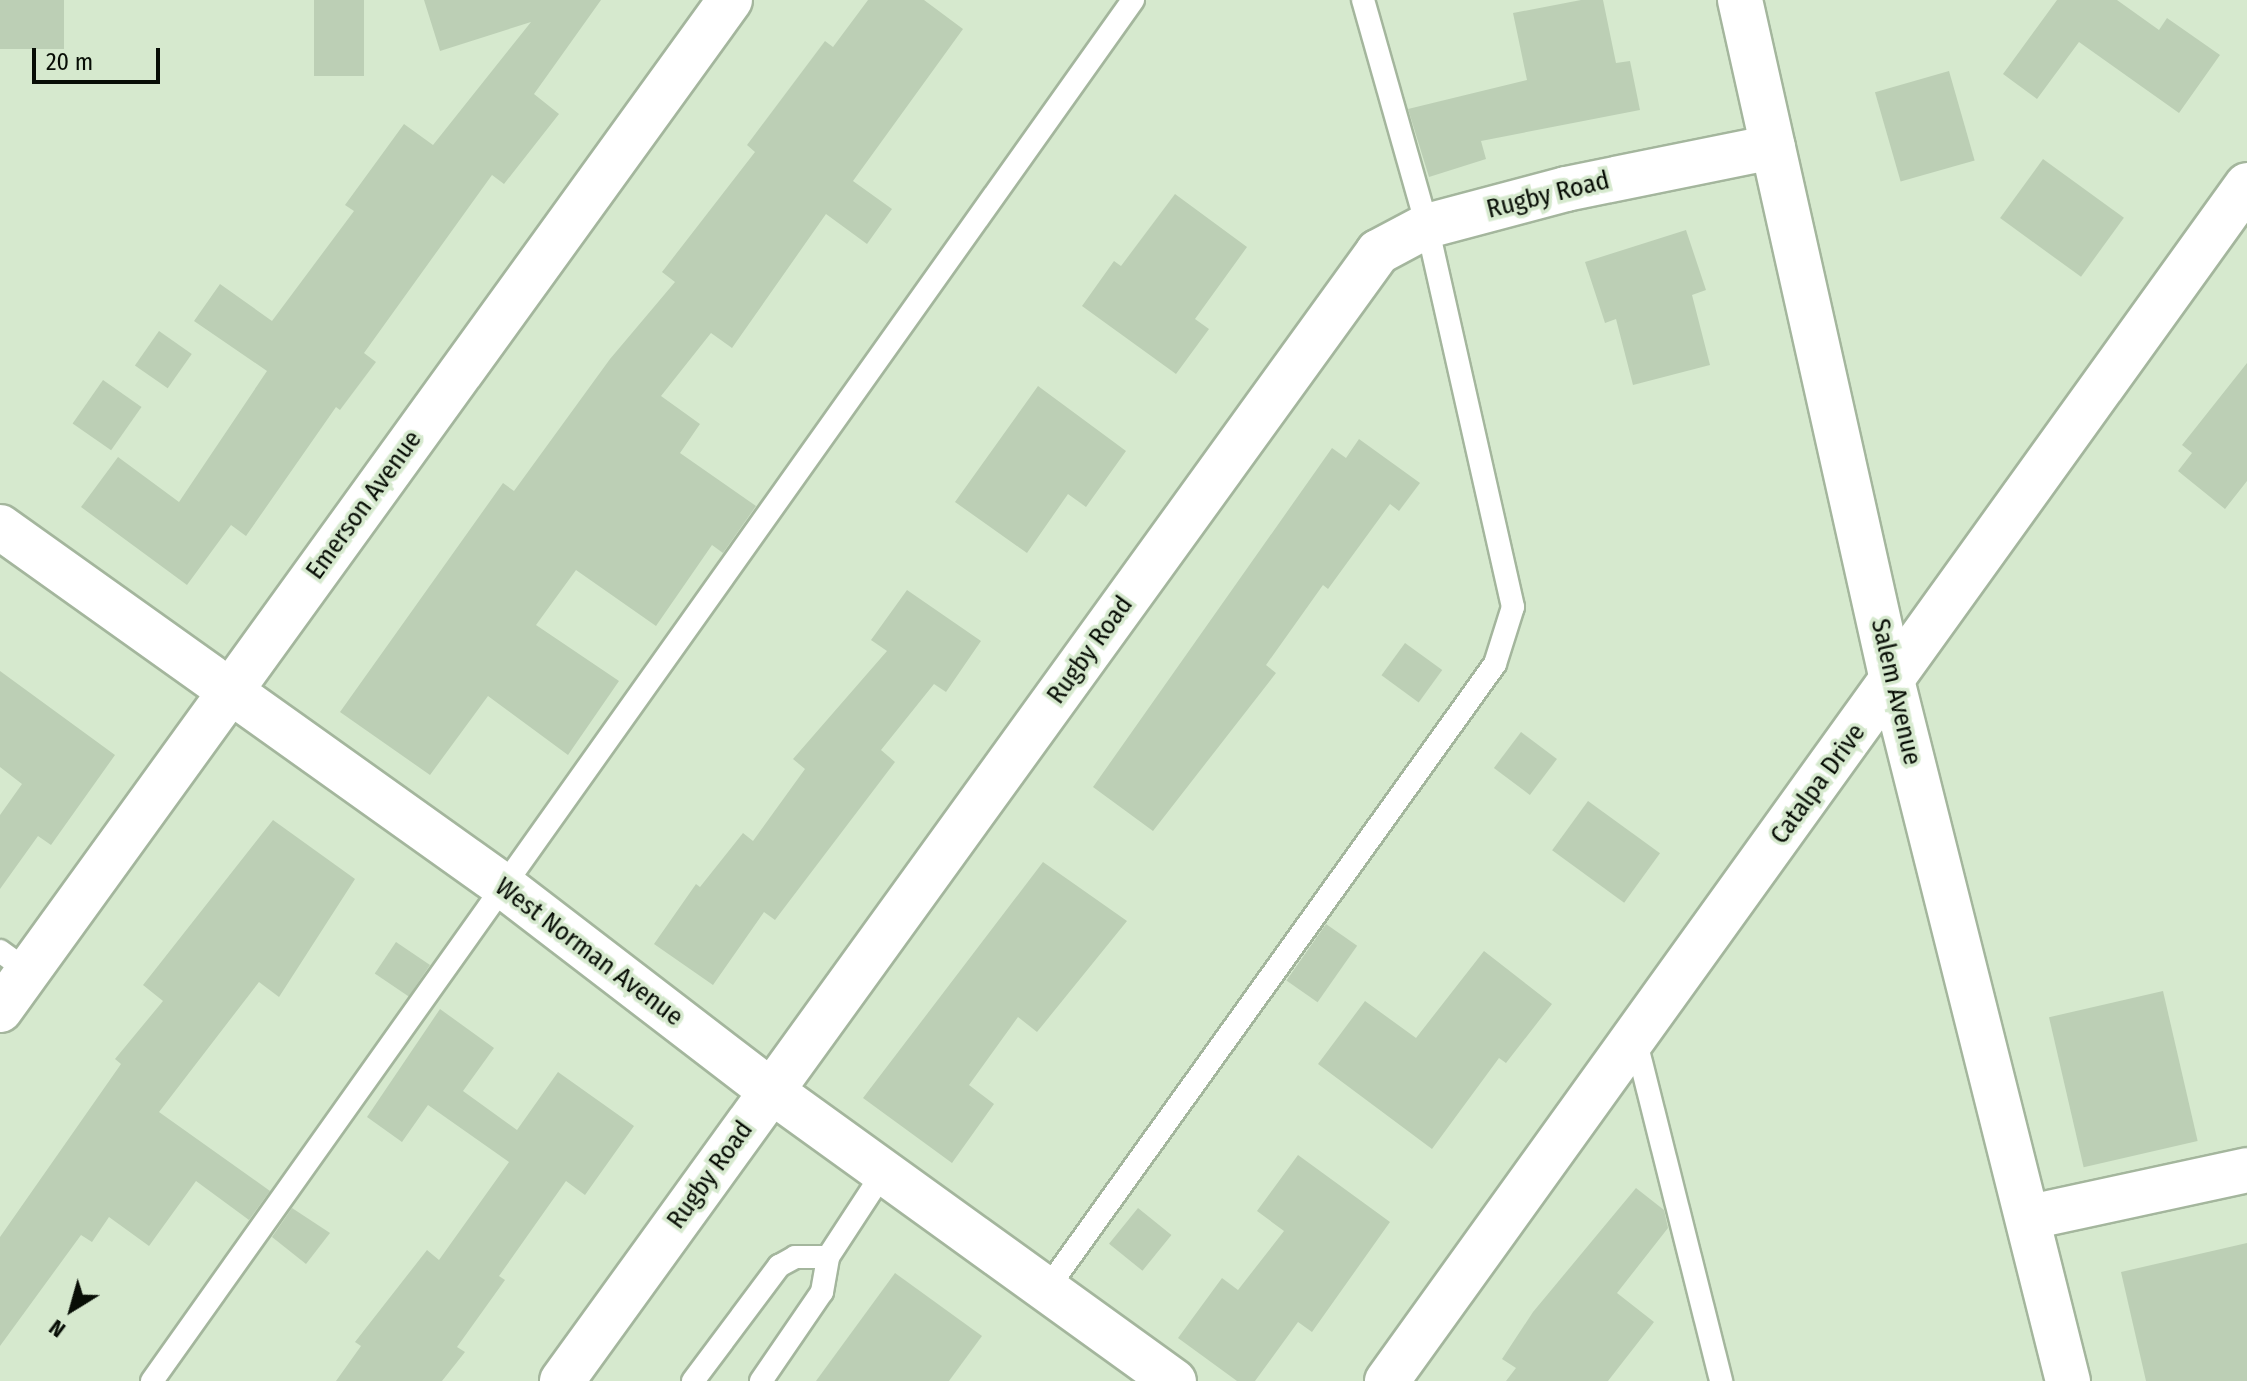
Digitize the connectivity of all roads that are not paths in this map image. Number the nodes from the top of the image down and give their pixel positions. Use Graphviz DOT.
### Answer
graph roads {
  1 [pos="730,0"];
  2 [pos="1133,0"];
  3 [pos="1363,0"];
  4 [pos="1740,0"];
  5 [pos="1773,147"];
  6 [pos="2247,185"];
  7 [pos="1427,226"];
  8 [pos="0,527"];
  9 [pos="1892,680"];
  10 [pos="227,694"];
  11 [pos="505,887"];
  12 [pos="14,961"];
  13 [pos="0,1010"];
  14 [pos="1635,1038"];
  15 [pos="770,1090"];
  16 [pos="2247,1170"];
  17 [pos="883,1173"];
  18 [pos="2030,1217"];
  19 [pos="828,1257"];
  20 [pos="1049,1286"];
  21 [pos="152,1381"];
  22 [pos="562,1381"];
  23 [pos="693,1381"];
  24 [pos="761,1381"];
  25 [pos="1174,1381"];
  26 [pos="1387,1381"];
  27 [pos="1721,1381"];
  28 [pos="2068,1381"];
  1 -- 10 [label="street, Emerson Avenue"];
  2 -- 11 [label="lane"];
  3 -- 7 [label="lane"];
  4 -- 5 [label="street, Salem Avenue"];
  5 -- 7 [label="street, Rugby Road"];
  5 -- 9 [label="street, Salem Avenue"];
  6 -- 9 [label="street, Catalpa Drive"];
  7 -- 15 [label="street, Rugby Road"];
  7 -- 20 [label="lane"];
  8 -- 10 [label="street, West Norman Avenue"];
  9 -- 14 [label="street, Catalpa Drive"];
  9 -- 18 [label="street, Salem Avenue"];
  10 -- 11 [label="street, West Norman Avenue"];
  10 -- 12 [label="street, Emerson Avenue"];
  11 -- 15 [label="street, West Norman Avenue"];
  11 -- 21 [label="lane"];
  12 -- 13 [label="street, Emerson Avenue"];
  14 -- 26 [label="street, Catalpa Drive"];
  14 -- 27 [label="lane"];
  15 -- 17 [label="street, West Norman Avenue"];
  15 -- 22 [label="street, Rugby Road"];
  16 -- 18 [label="street"];
  17 -- 19 [label="lane"];
  17 -- 20 [label="street, West Norman Avenue"];
  18 -- 28 [label="street, Salem Avenue"];
  19 -- 23 [label="lane"];
  19 -- 24 [label="lane"];
  20 -- 25 [label="street, West Norman Avenue"];
}
